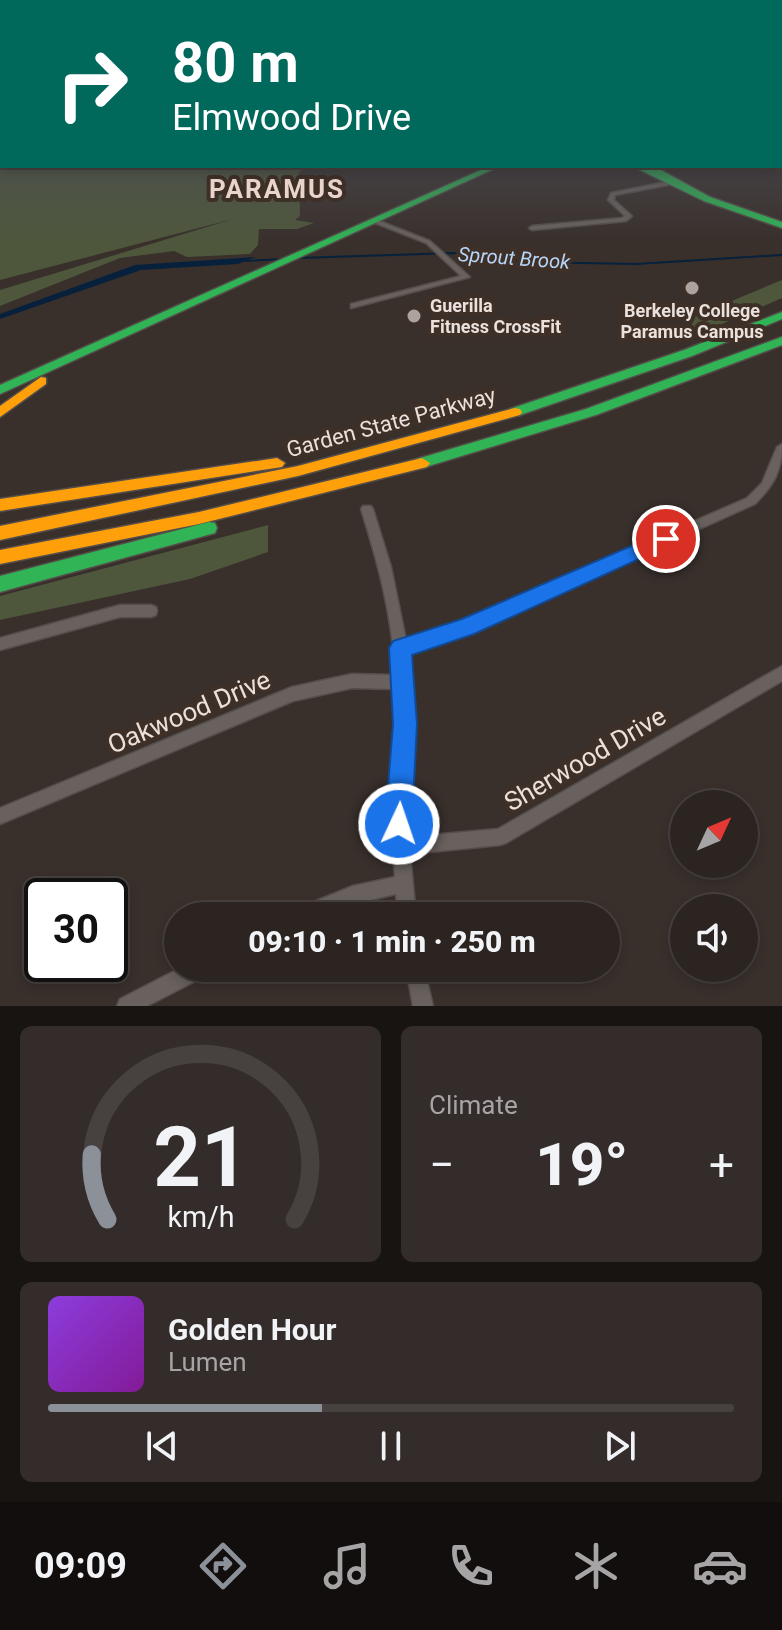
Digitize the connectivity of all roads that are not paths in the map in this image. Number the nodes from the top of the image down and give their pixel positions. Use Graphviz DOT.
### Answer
graph roads {
  1 [pos="477,168"];
  2 [pos="492,168"];
  3 [pos="653,168"];
  4 [pos="676,182"];
  5 [pos="375,221"];
  6 [pos="782,225"];
  7 [pos="532,228"];
  8 [pos="282,258"];
  9 [pos="354,306"];
  10 [pos="782,315"];
  11 [pos="120,331"];
  12 [pos="782,341"];
  13 [pos="0,380"];
  14 [pos="0,390"];
  15 [pos="0,413"];
  16 [pos="446,431"];
  17 [pos="782,447"];
  18 [pos="401,469"];
  19 [pos="0,505"];
  20 [pos="367,509"];
  21 [pos="0,533"];
  22 [pos="0,557"];
  23 [pos="0,584"];
  24 [pos="151,611"];
  25 [pos="0,644"];
  26 [pos="401,648"];
  27 [pos="782,673"];
  28 [pos="404,682"];
  29 [pos="0,816"];
  30 [pos="400,846"];
  31 [pos="402,884"];
  32 [pos="335,902"];
  33 [pos="405,902"];
  34 [pos="173,982"];
  35 [pos="418,982"];
  36 [pos="127,1006"];
  37 [pos="423,1006"];
  1 -- 8 [label="main road"];
  2 -- 5 [label="main road"];
  3 -- 4 [label="main road"];
  4 -- 6 [label="main road"];
  4 -- 7 [label="street"];
  5 -- 8 [label="main road"];
  5 -- 9 [label="street"];
  8 -- 11 [label="main road"];
  10 -- 16 [label="main road, Garden State Parkway"];
  11 -- 13 [label="main road"];
  11 -- 14 [label="main road"];
  11 -- 15 [label="main road"];
  12 -- 18 [label="main road, Garden State Parkway"];
  16 -- 19 [label="main road"];
  16 -- 21 [label="main road, Garden State Parkway"];
  17 -- 26 [label="street"];
  18 -- 22 [label="main road, Garden State Parkway"];
  18 -- 23 [label="main road"];
  20 -- 26 [label="street"];
  24 -- 25 [label="street"];
  26 -- 28 [label="street"];
  27 -- 30 [label="street, Sherwood Drive"];
  28 -- 29 [label="street, Oakwood Drive"];
  28 -- 30 [label="street"];
  30 -- 31 [label="street"];
  31 -- 32 [label="street"];
  31 -- 33 [label="street"];
  34 -- 36 [label="street"];
  35 -- 37 [label="street"];
}
